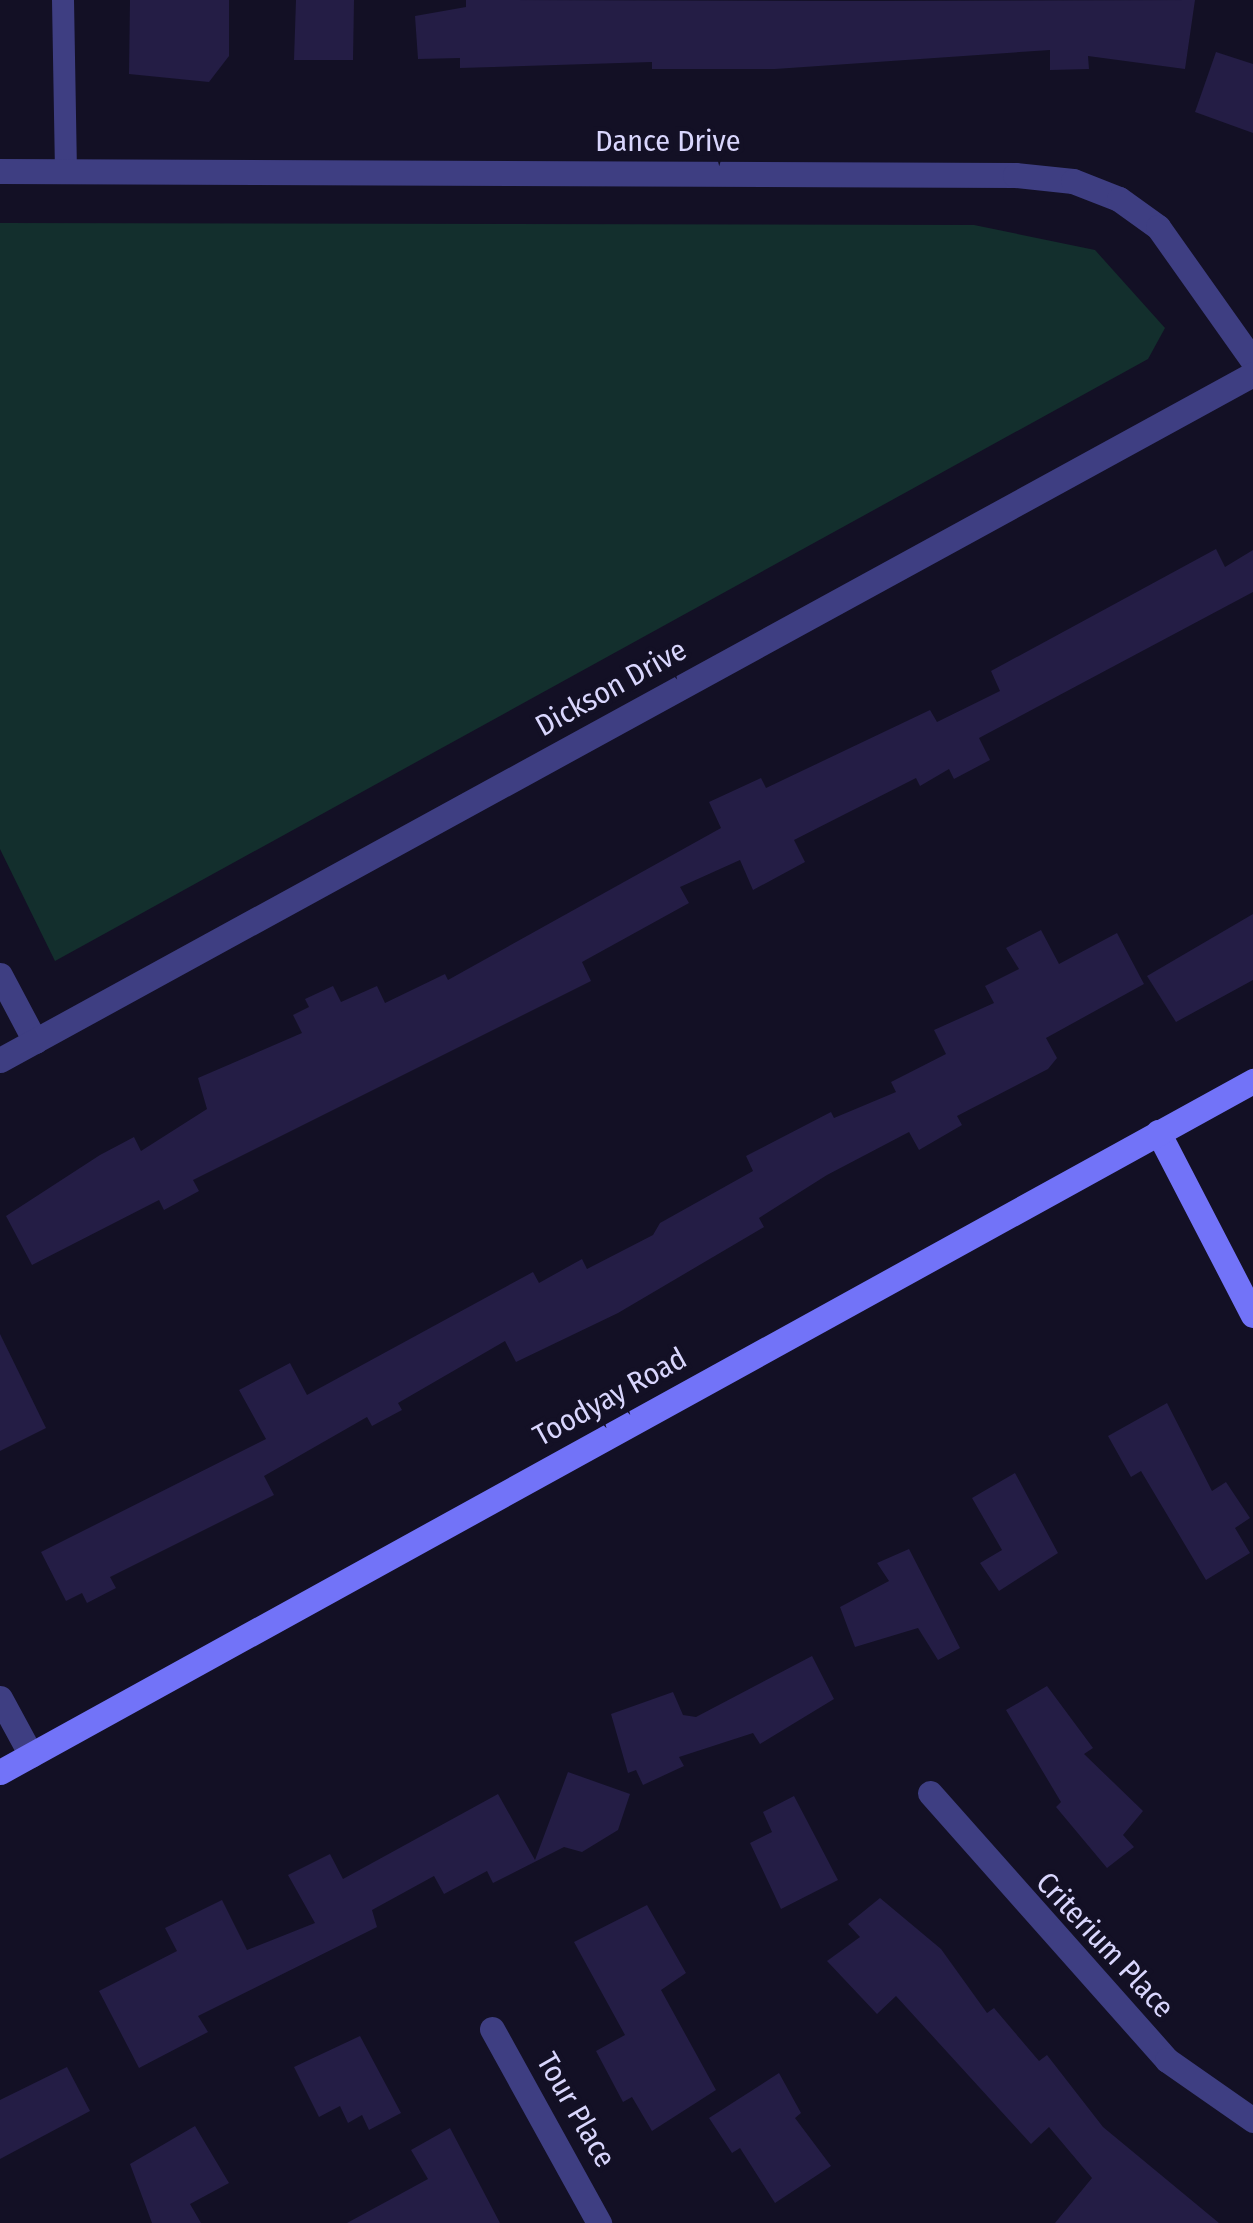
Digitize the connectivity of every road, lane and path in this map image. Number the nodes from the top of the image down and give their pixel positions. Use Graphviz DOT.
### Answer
graph roads {
  1 [pos="63,0"];
  2 [pos="0,170"];
  3 [pos="66,171"];
  4 [pos="1253,361"];
  5 [pos="1253,374"];
  6 [pos="0,975"];
  7 [pos="35,1040"];
  8 [pos="0,1060"];
  9 [pos="1253,1081"];
  10 [pos="1158,1132"];
  11 [pos="1253,1315"];
  12 [pos="0,1698"];
  13 [pos="31,1754"];
  14 [pos="0,1772"];
  15 [pos="930,1793"];
  16 [pos="492,2029"];
  17 [pos="1253,2120"];
  18 [pos="599,2223"];
  1 -- 3 [label="lane"];
  2 -- 3 [label="street, Dance Drive"];
  3 -- 4 [label="street, Dance Drive"];
  5 -- 7 [label="street, Dickson Drive"];
  6 -- 7 [label="street"];
  7 -- 8 [label="street, Dickson Drive"];
  9 -- 10 [label="main road, Toodyay Road"];
  10 -- 11 [label="main road"];
  10 -- 13 [label="main road, Toodyay Road"];
  12 -- 13 [label="street"];
  13 -- 14 [label="main road, Toodyay Road"];
  15 -- 17 [label="street, Criterium Place"];
  16 -- 18 [label="street, Tour Place"];
}
